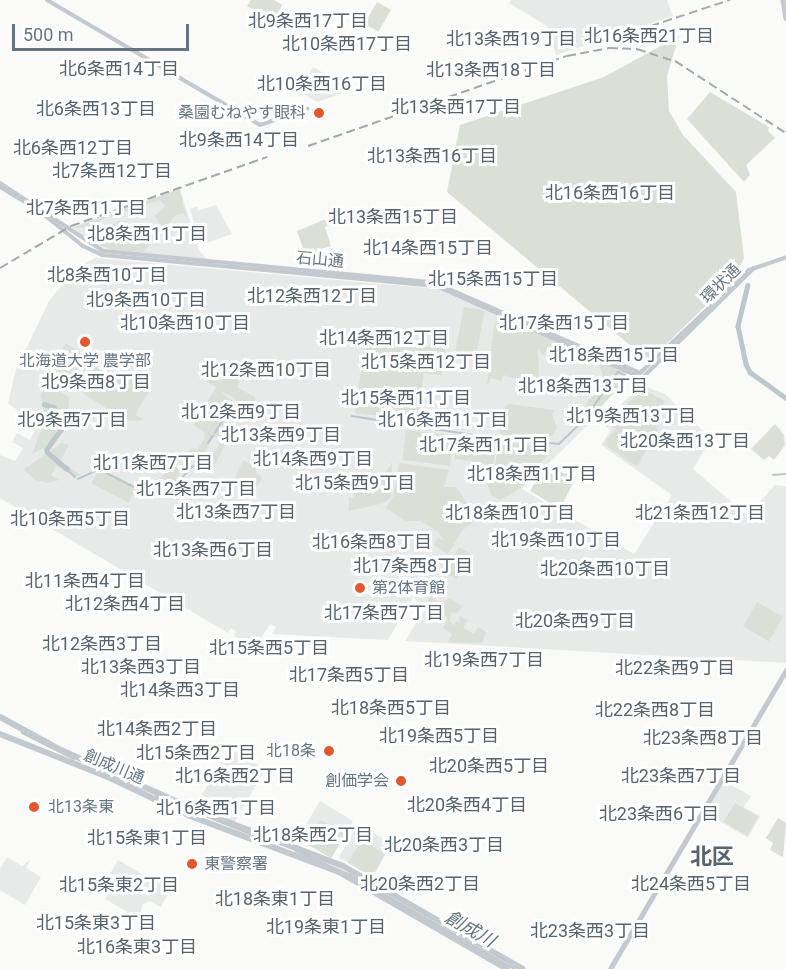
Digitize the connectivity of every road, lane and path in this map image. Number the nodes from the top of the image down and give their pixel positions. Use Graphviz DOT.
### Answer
graph roads {
  1 [pos="47,0"];
  2 [pos="783,0"];
  3 [pos="786,18"];
  4 [pos="307,109"];
  5 [pos="0,185"];
  6 [pos="786,257"];
  7 [pos="754,268"];
  8 [pos="640,376"];
  9 [pos="786,670"];
  10 [pos="0,717"];
  11 [pos="0,734"];
  12 [pos="507,969"];
  13 [pos="523,969"];
  14 [pos="610,969"];
  1 -- 4 [label="main road"];
  2 -- 3 [label="main road"];
  5 -- 8 [label="main road, 石山通"];
  6 -- 7 [label="main road"];
  7 -- 8 [label="main road, 環状通"];
  7 -- 8 [label="main road, 環状通"];
  9 -- 14 [label="main road"];
  10 -- 13 [label="highway, 創成川通"];
  11 -- 12 [label="highway, 創成川通"];
}
